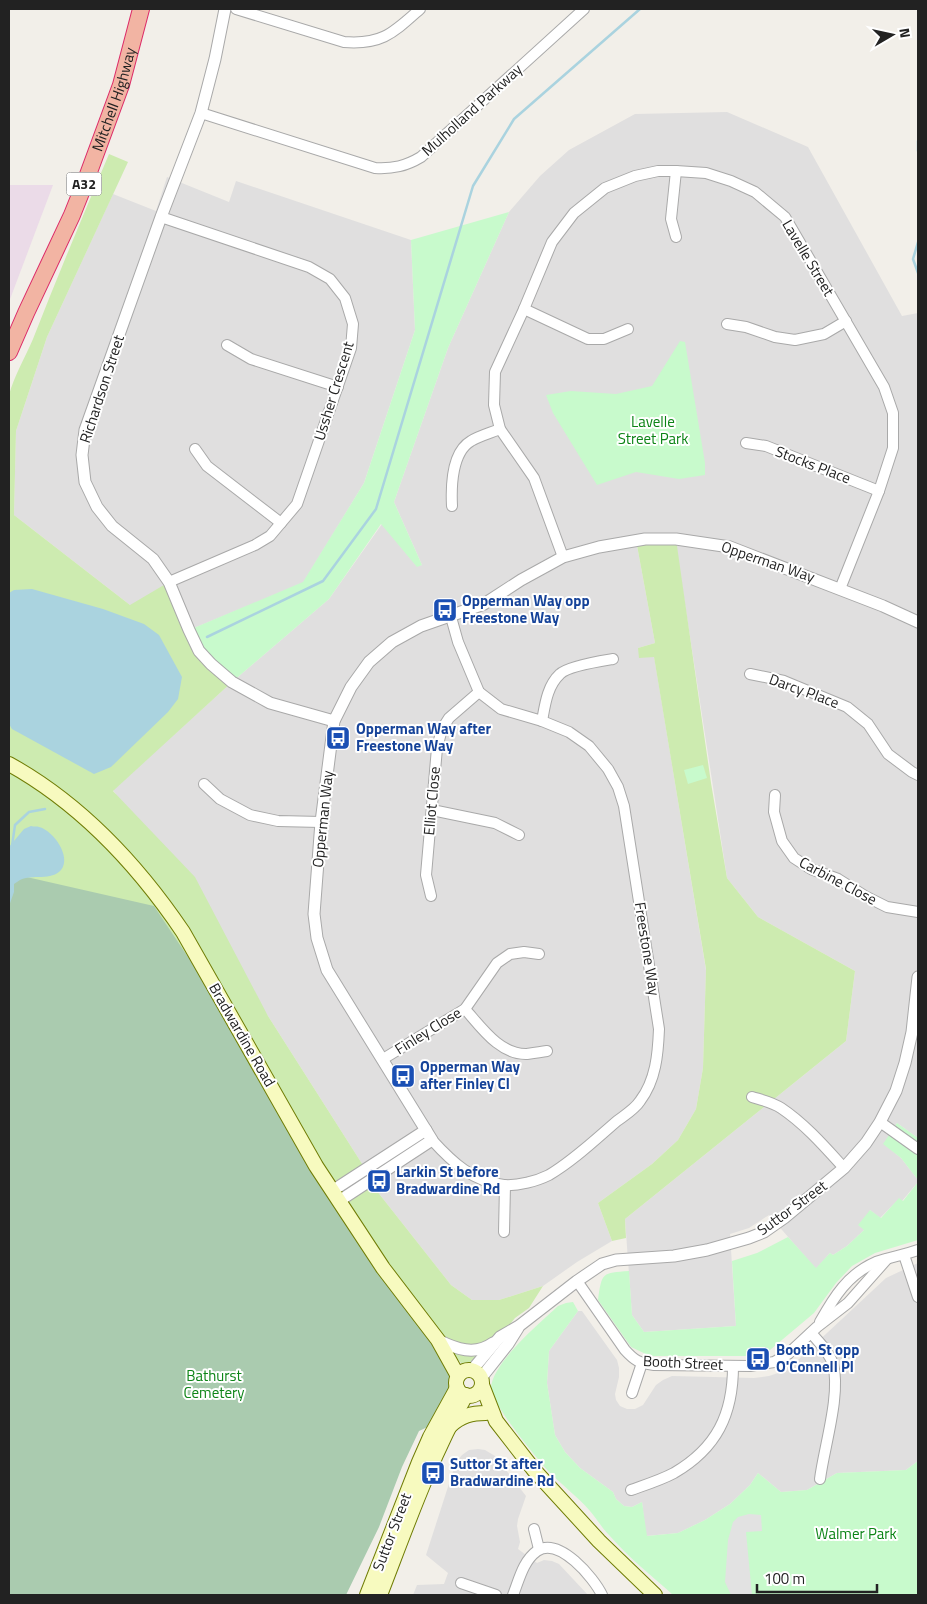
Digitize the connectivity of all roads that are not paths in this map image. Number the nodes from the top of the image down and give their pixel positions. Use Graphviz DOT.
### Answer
graph roads {
  1 [pos="141,9"];
  2 [pos="224,9"];
  3 [pos="236,9"];
  4 [pos="420,9"];
  5 [pos="584,9"];
  6 [pos="201,113"];
  7 [pos="676,171"];
  8 [pos="161,218"];
  9 [pos="676,237"];
  10 [pos="524,309"];
  11 [pos="846,321"];
  12 [pos="727,324"];
  13 [pos="628,329"];
  14 [pos="227,345"];
  15 [pos="9,352"];
  16 [pos="338,387"];
  17 [pos="500,429"];
  18 [pos="746,443"];
  19 [pos="195,448"];
  20 [pos="879,491"];
  21 [pos="452,506"];
  22 [pos="281,524"];
  23 [pos="563,557"];
  24 [pos="169,582"];
  25 [pos="840,588"];
  26 [pos="451,617"];
  27 [pos="918,622"];
  28 [pos="613,659"];
  29 [pos="750,674"];
  30 [pos="479,692"];
  31 [pos="334,721"];
  32 [pos="542,721"];
  33 [pos="9,764"];
  34 [pos="918,775"];
  35 [pos="204,784"];
  36 [pos="775,795"];
  37 [pos="432,810"];
  38 [pos="321,822"];
  39 [pos="519,835"];
  40 [pos="431,896"];
  41 [pos="918,912"];
  42 [pos="538,954"];
  43 [pos="918,977"];
  44 [pos="464,1009"];
  45 [pos="547,1051"];
  46 [pos="383,1059"];
  47 [pos="752,1097"];
  48 [pos="880,1122"];
  49 [pos="429,1135"];
  50 [pos="918,1150"];
  51 [pos="844,1168"];
  52 [pos="505,1185"];
  53 [pos="336,1196"];
  54 [pos="504,1232"];
  55 [pos="918,1250"];
  56 [pos="904,1255"];
  57 [pos="887,1259"];
  58 [pos="576,1281"];
  59 [pos="918,1297"];
  60 [pos="519,1326"];
  61 [pos="814,1330"];
  62 [pos="500,1337"];
  63 [pos="438,1340"];
  64 [pos="642,1363"];
  65 [pos="734,1366"];
  66 [pos="469,1382"];
  67 [pos="632,1393"];
  68 [pos="491,1417"];
  69 [pos="448,1428"];
  70 [pos="820,1479"];
  71 [pos="631,1490"];
  72 [pos="534,1529"];
  73 [pos="539,1549"];
  74 [pos="462,1583"];
  75 [pos="367,1595"];
  76 [pos="380,1595"];
  77 [pos="496,1595"];
  78 [pos="513,1595"];
  79 [pos="602,1595"];
  80 [pos="655,1595"];
  1 -- 15 [label="highway, Mitchell Highway / A32"];
  2 -- 6 [label="street, Richardson Street"];
  3 -- 4 [label="street"];
  5 -- 6 [label="street, Mulholland Parkway"];
  6 -- 8 [label="street, Richardson Street"];
  7 -- 9 [label="street"];
  7 -- 10 [label="street, Lavelle Street"];
  7 -- 11 [label="street, Lavelle Street"];
  8 -- 16 [label="street, Ussher Crescent"];
  8 -- 24 [label="street, Richardson Street"];
  10 -- 13 [label="street"];
  10 -- 17 [label="street, Lavelle Street"];
  11 -- 12 [label="street"];
  11 -- 20 [label="street, Lavelle Street"];
  14 -- 16 [label="street"];
  16 -- 22 [label="street, Ussher Crescent"];
  17 -- 21 [label="street"];
  17 -- 23 [label="street, Lavelle Street"];
  18 -- 20 [label="street, Stocks Place"];
  19 -- 22 [label="street"];
  20 -- 25 [label="street, Lavelle Street"];
  22 -- 24 [label="street, Ussher Crescent"];
  23 -- 25 [label="street, Opperman Way"];
  23 -- 26 [label="street, Opperman Way"];
  24 -- 31 [label="street, Richardson Street"];
  25 -- 27 [label="street, Opperman Way"];
  26 -- 30 [label="street, Freestone Way"];
  26 -- 31 [label="street, Opperman Way"];
  28 -- 32 [label="street"];
  29 -- 34 [label="street, Darcy Place"];
  30 -- 32 [label="street, Freestone Way"];
  30 -- 37 [label="street, Elliot Close"];
  31 -- 38 [label="street, Opperman Way"];
  32 -- 52 [label="street, Freestone Way"];
  33 -- 53 [label="main road, Bradwardine Road"];
  35 -- 38 [label="street"];
  36 -- 41 [label="street, Carbine Close"];
  37 -- 39 [label="street"];
  37 -- 40 [label="street, Elliot Close"];
  38 -- 46 [label="street, Opperman Way"];
  42 -- 44 [label="street, Finley Close"];
  43 -- 48 [label="street, Suttor Street"];
  44 -- 45 [label="street"];
  44 -- 46 [label="street, Finley Close"];
  46 -- 49 [label="street, Opperman Way"];
  47 -- 51 [label="street"];
  48 -- 50 [label="street"];
  48 -- 51 [label="street, Suttor Street"];
  49 -- 52 [label="street, Freestone Way"];
  49 -- 53 [label="street"];
  51 -- 58 [label="street, Suttor Street"];
  52 -- 54 [label="street"];
  53 -- 63 [label="main road, Bradwardine Road"];
  55 -- 56 [label="street, Booth Street"];
  56 -- 57 [label="street, Booth Street"];
  56 -- 59 [label="street"];
  57 -- 61 [label="street, Booth Street"];
  57 -- 61 [label="street, Booth Street"];
  58 -- 60 [label="street, Suttor Street"];
  58 -- 64 [label="street, Booth Street"];
  60 -- 62 [label="street, Suttor Street"];
  60 -- 66 [label="street, Suttor Street"];
  61 -- 65 [label="street, Booth Street"];
  61 -- 70 [label="street"];
  62 -- 63 [label="street"];
  62 -- 66 [label="street, Suttor Street"];
  63 -- 66 [label="main road, Bradwardine Road"];
  64 -- 65 [label="street, Booth Street"];
  64 -- 67 [label="street"];
  65 -- 71 [label="street"];
  66 -- 68 [label="main road, Bradwardine Road"];
  66 -- 69 [label="main road, Suttor Street"];
  66 -- 75 [label="main road, Suttor Street"];
  68 -- 69 [label="main road"];
  68 -- 80 [label="main road, Bradwardine Road"];
  69 -- 76 [label="main road, Suttor Street"];
  72 -- 73 [label="street"];
  73 -- 78 [label="street"];
  73 -- 79 [label="street"];
  74 -- 77 [label="street"];
}
